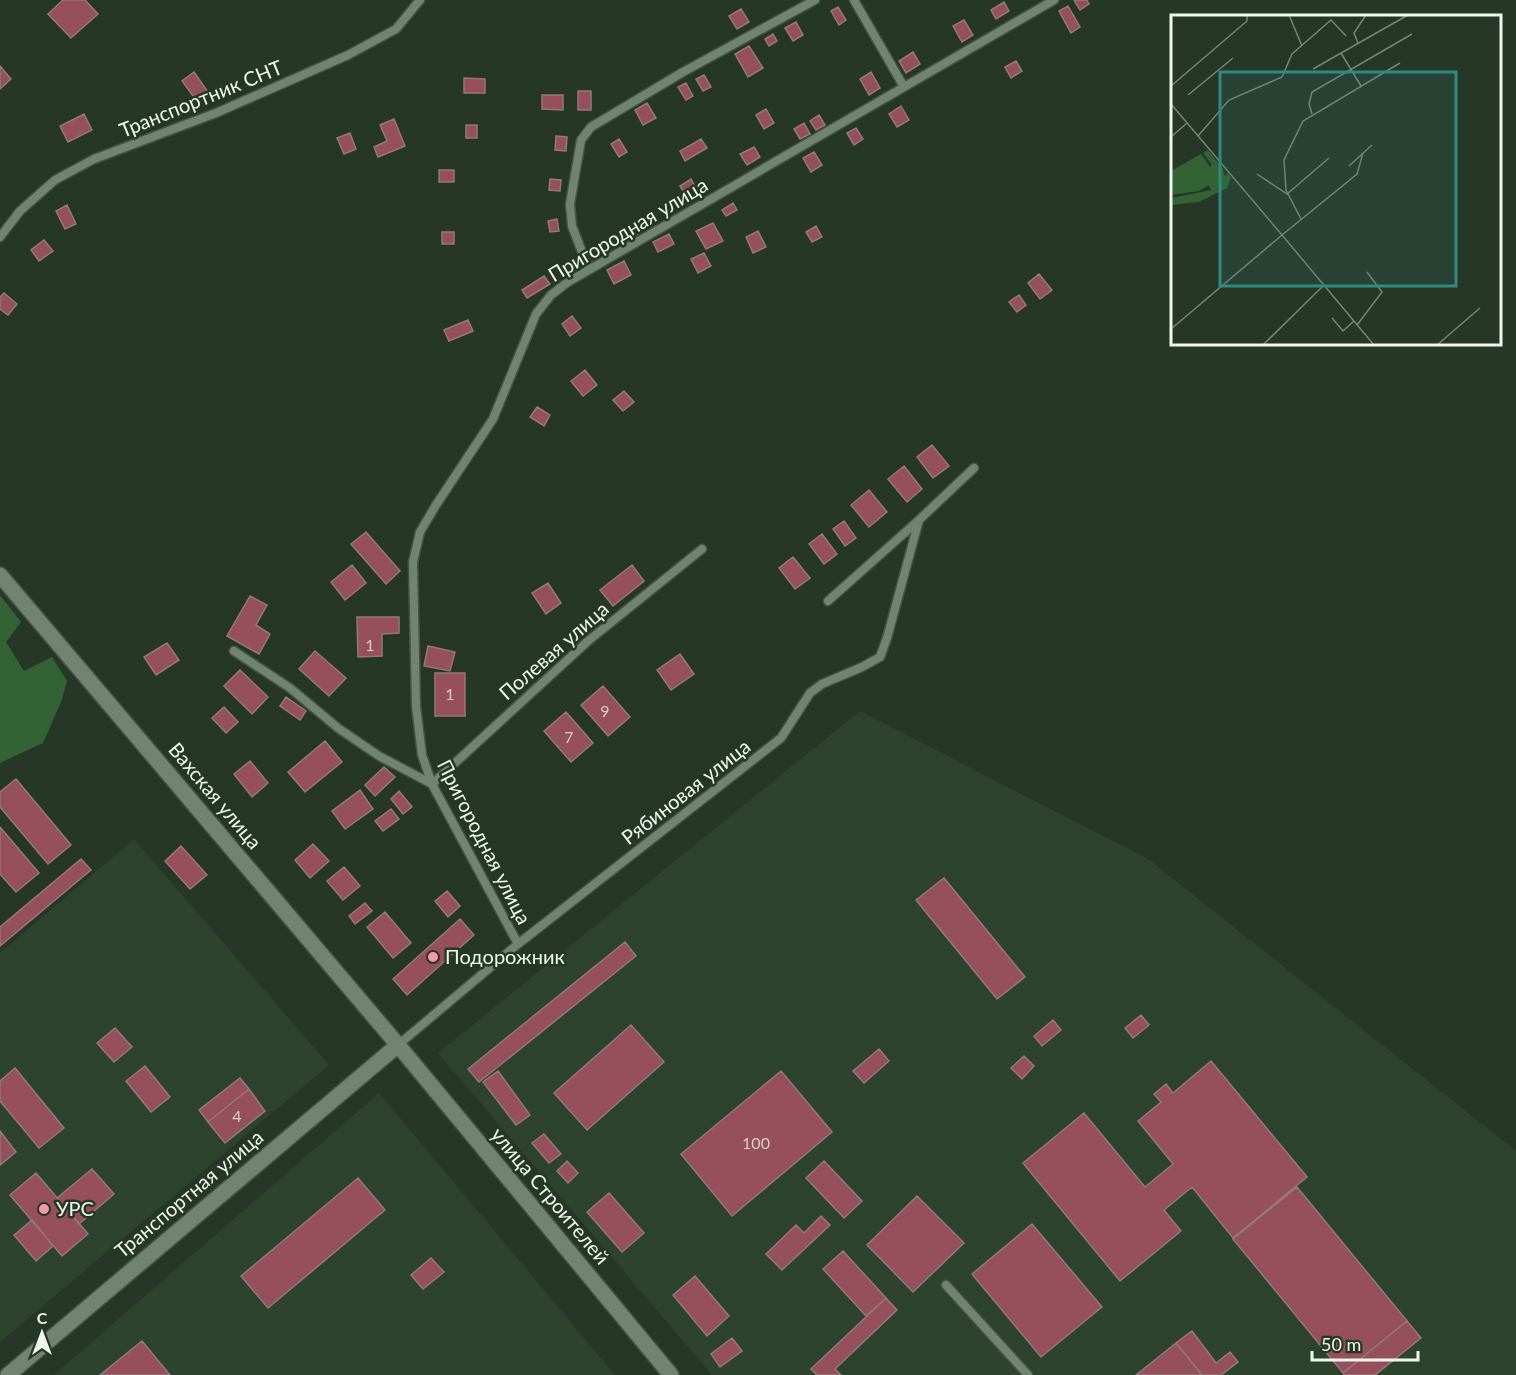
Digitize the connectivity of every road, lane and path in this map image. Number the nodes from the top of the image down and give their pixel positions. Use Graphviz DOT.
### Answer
graph roads {
  1 [pos="420,0"];
  2 [pos="815,0"];
  3 [pos="854,0"];
  4 [pos="1054,0"];
  5 [pos="904,87"];
  6 [pos="0,237"];
  7 [pos="589,270"];
  8 [pos="974,468"];
  9 [pos="919,520"];
  10 [pos="702,549"];
  11 [pos="0,575"];
  12 [pos="828,601"];
  13 [pos="234,651"];
  14 [pos="432,784"];
  15 [pos="518,944"];
  16 [pos="398,1044"];
  17 [pos="946,1285"];
  18 [pos="665,1373"];
  19 [pos="8,1375"];
  20 [pos="1028,1375"];
  1 -- 6 [label="lane, Транспортник СНТ"];
  2 -- 7 [label="lane"];
  3 -- 5 [label="lane"];
  4 -- 5 [label="lane, Пригородная улица"];
  5 -- 7 [label="lane, Пригородная улица"];
  7 -- 14 [label="lane, Пригородная улица"];
  8 -- 9 [label="lane"];
  9 -- 12 [label="lane"];
  9 -- 15 [label="lane, Рябиновая улица"];
  10 -- 14 [label="lane, Полевая улица"];
  11 -- 16 [label="main road, Вахская улица"];
  13 -- 14 [label="lane"];
  14 -- 15 [label="lane, Пригородная улица"];
  15 -- 16 [label="lane, Рябиновая улица"];
  16 -- 18 [label="main road, улица Строителей"];
  16 -- 19 [label="main road, Транспортная улица"];
  17 -- 20 [label="lane"];
}
